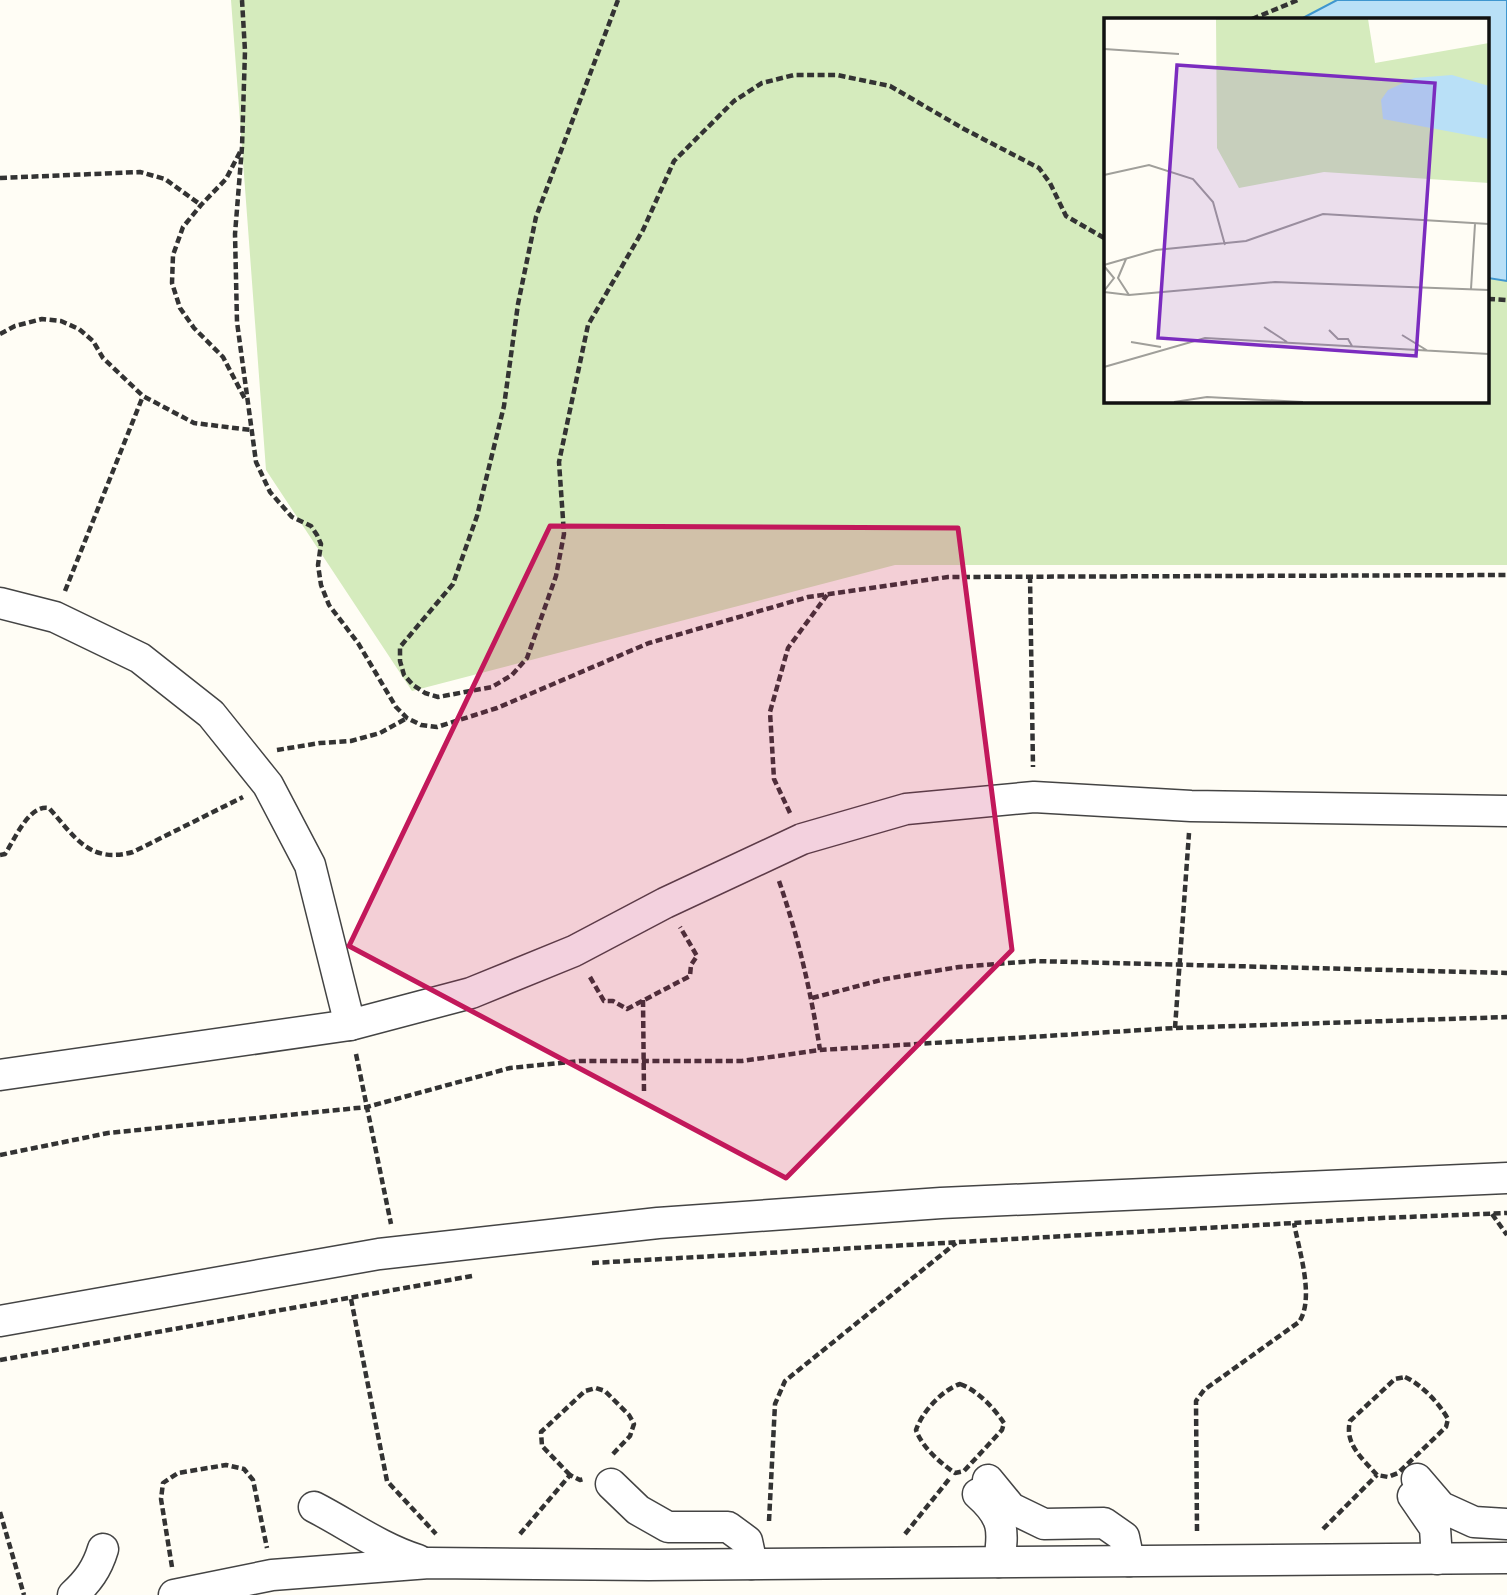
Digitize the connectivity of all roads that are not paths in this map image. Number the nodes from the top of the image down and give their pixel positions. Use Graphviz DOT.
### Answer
graph roads {
  1 [pos="0,603"];
  2 [pos="1507,811"];
  3 [pos="350,1025"];
  4 [pos="0,1076"];
  5 [pos="1507,1178"];
  6 [pos="0,1321"];
  7 [pos="605,1472"];
  8 [pos="314,1507"];
  9 [pos="1507,1524"];
  10 [pos="103,1549"];
  11 [pos="1507,1558"];
  12 [pos="1437,1559"];
  13 [pos="1129,1561"];
  14 [pos="999,1562"];
  15 [pos="429,1563"];
  16 [pos="760,1564"];
  17 [pos="73,1595"];
  18 [pos="175,1595"];
  1 -- 3 [label="street"];
  2 -- 3 [label="street"];
  3 -- 4 [label="street"];
  5 -- 6 [label="street"];
  7 -- 16 [label="street"];
  8 -- 15 [label="street"];
  9 -- 12 [label="street"];
  10 -- 17 [label="street"];
  11 -- 12 [label="street"];
  12 -- 13 [label="street"];
  13 -- 14 [label="street"];
  13 -- 14 [label="street"];
  14 -- 16 [label="street"];
  15 -- 16 [label="street"];
  15 -- 18 [label="street"];
}
